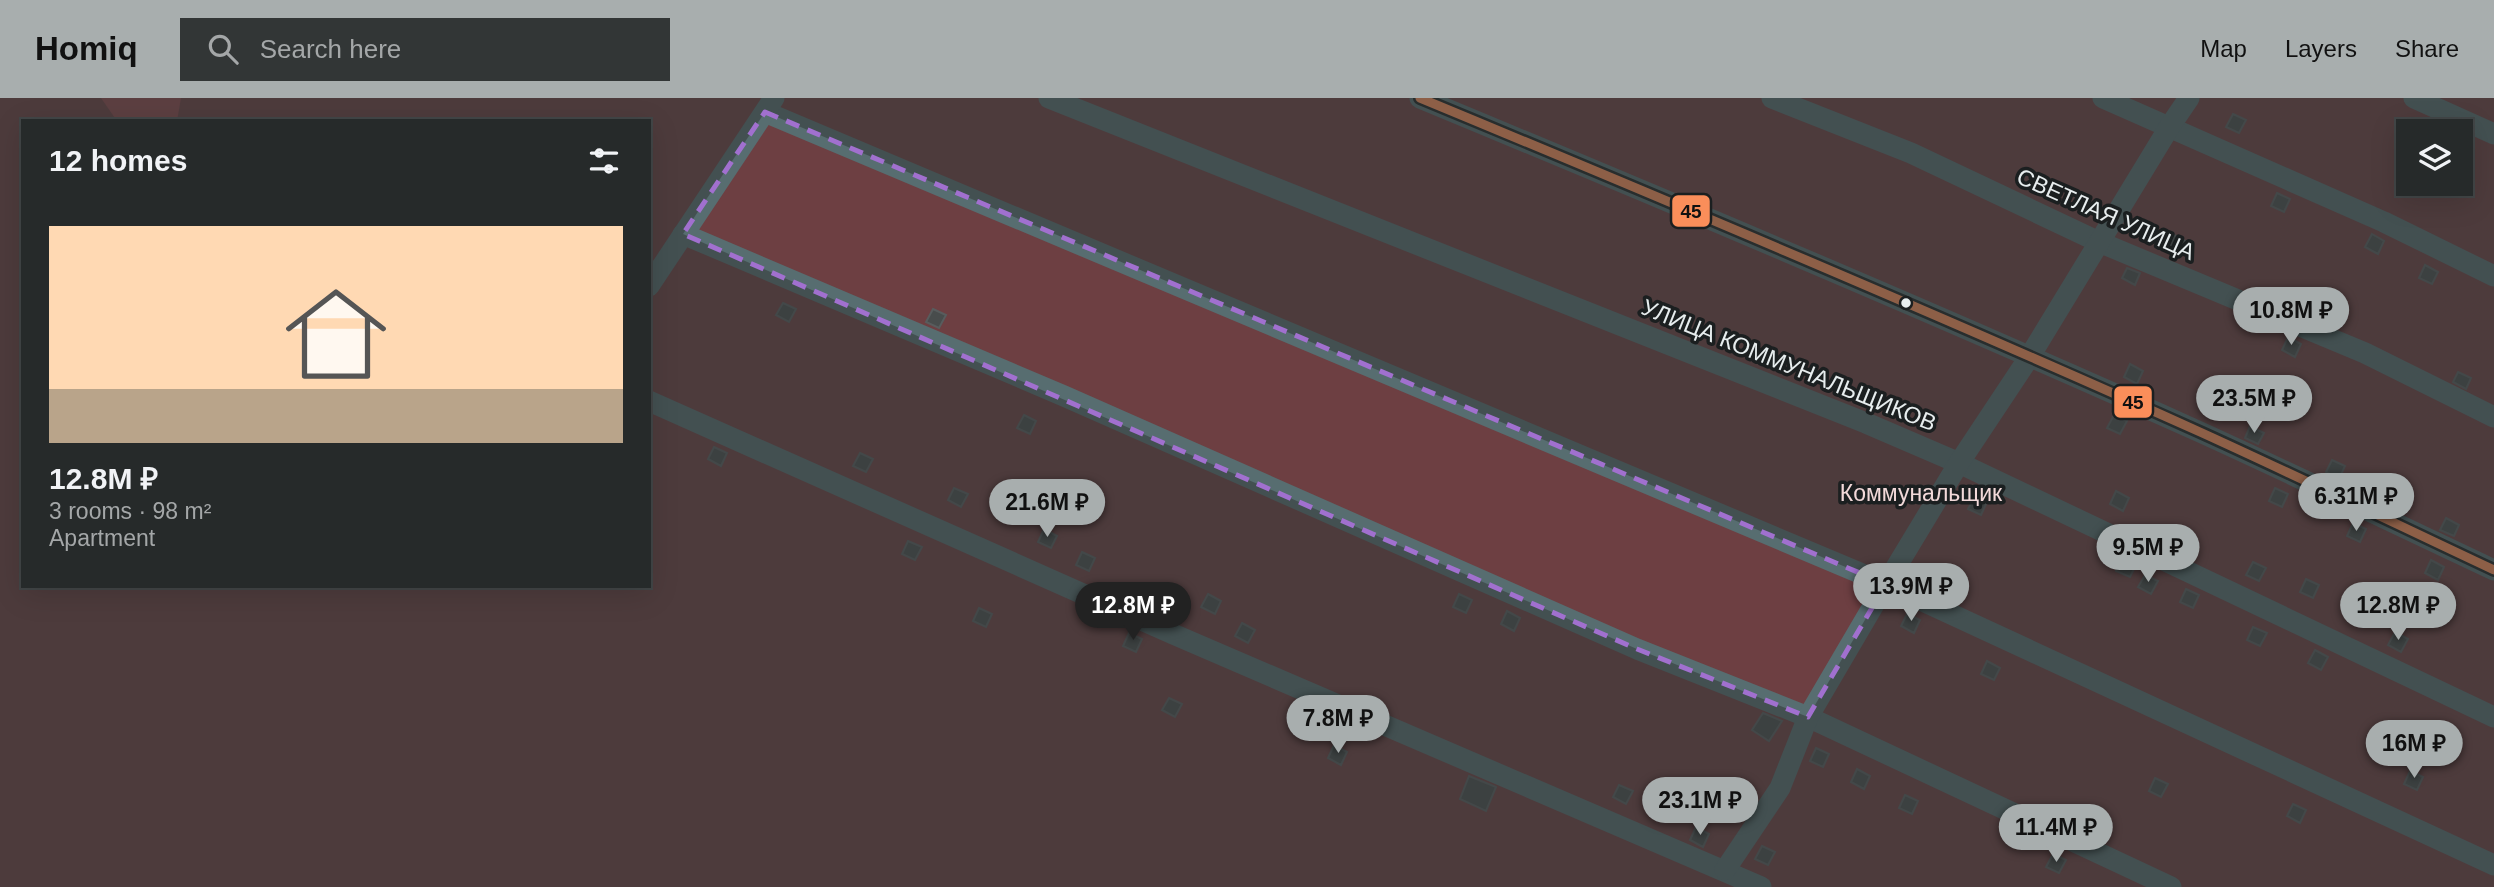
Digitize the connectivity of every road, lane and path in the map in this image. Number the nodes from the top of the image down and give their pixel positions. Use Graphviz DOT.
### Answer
graph roads {
  1 [pos="1049,98"];
  2 [pos="1420,98"];
  3 [pos="1772,98"];
  4 [pos="2103,98"];
  5 [pos="2189,98"];
  6 [pos="2414,98"];
  7 [pos="770,105"];
  8 [pos="2170,126"];
  9 [pos="2494,134"];
  10 [pos="683,234"];
  11 [pos="2099,242"];
  12 [pos="2494,276"];
  13 [pos="651,283"];
  14 [pos="2030,356"];
  15 [pos="651,402"];
  16 [pos="2494,417"];
  17 [pos="1959,463"];
  18 [pos="2494,570"];
  19 [pos="1886,584"];
  20 [pos="1808,717"];
  21 [pos="2494,717"];
  22 [pos="2494,866"];
  23 [pos="1725,870"];
  24 [pos="1761,887"];
  25 [pos="2171,887"];
  1 -- 17 [label="street, УЛИЦА КОММУНАЛЬЩИКОВ"];
  2 -- 14 [label="street"];
  3 -- 11 [label="street, СВЕТЛАЯ УЛИЦА"];
  4 -- 8 [label="street"];
  5 -- 8 [label="street"];
  6 -- 9 [label="street"];
  7 -- 10 [label="street"];
  7 -- 19 [label="street"];
  8 -- 11 [label="street"];
  8 -- 12 [label="street"];
  10 -- 13 [label="street"];
  10 -- 20 [label="street"];
  11 -- 14 [label="street"];
  11 -- 16 [label="street, СВЕТЛАЯ УЛИЦА"];
  14 -- 17 [label="street"];
  14 -- 18 [label="street"];
  15 -- 23 [label="street"];
  17 -- 19 [label="street"];
  17 -- 21 [label="street, УЛИЦА КОММУНАЛЬЩИКОВ"];
  19 -- 20 [label="street"];
  19 -- 22 [label="street"];
  20 -- 23 [label="street"];
  20 -- 25 [label="street"];
  23 -- 24 [label="street"];
}
